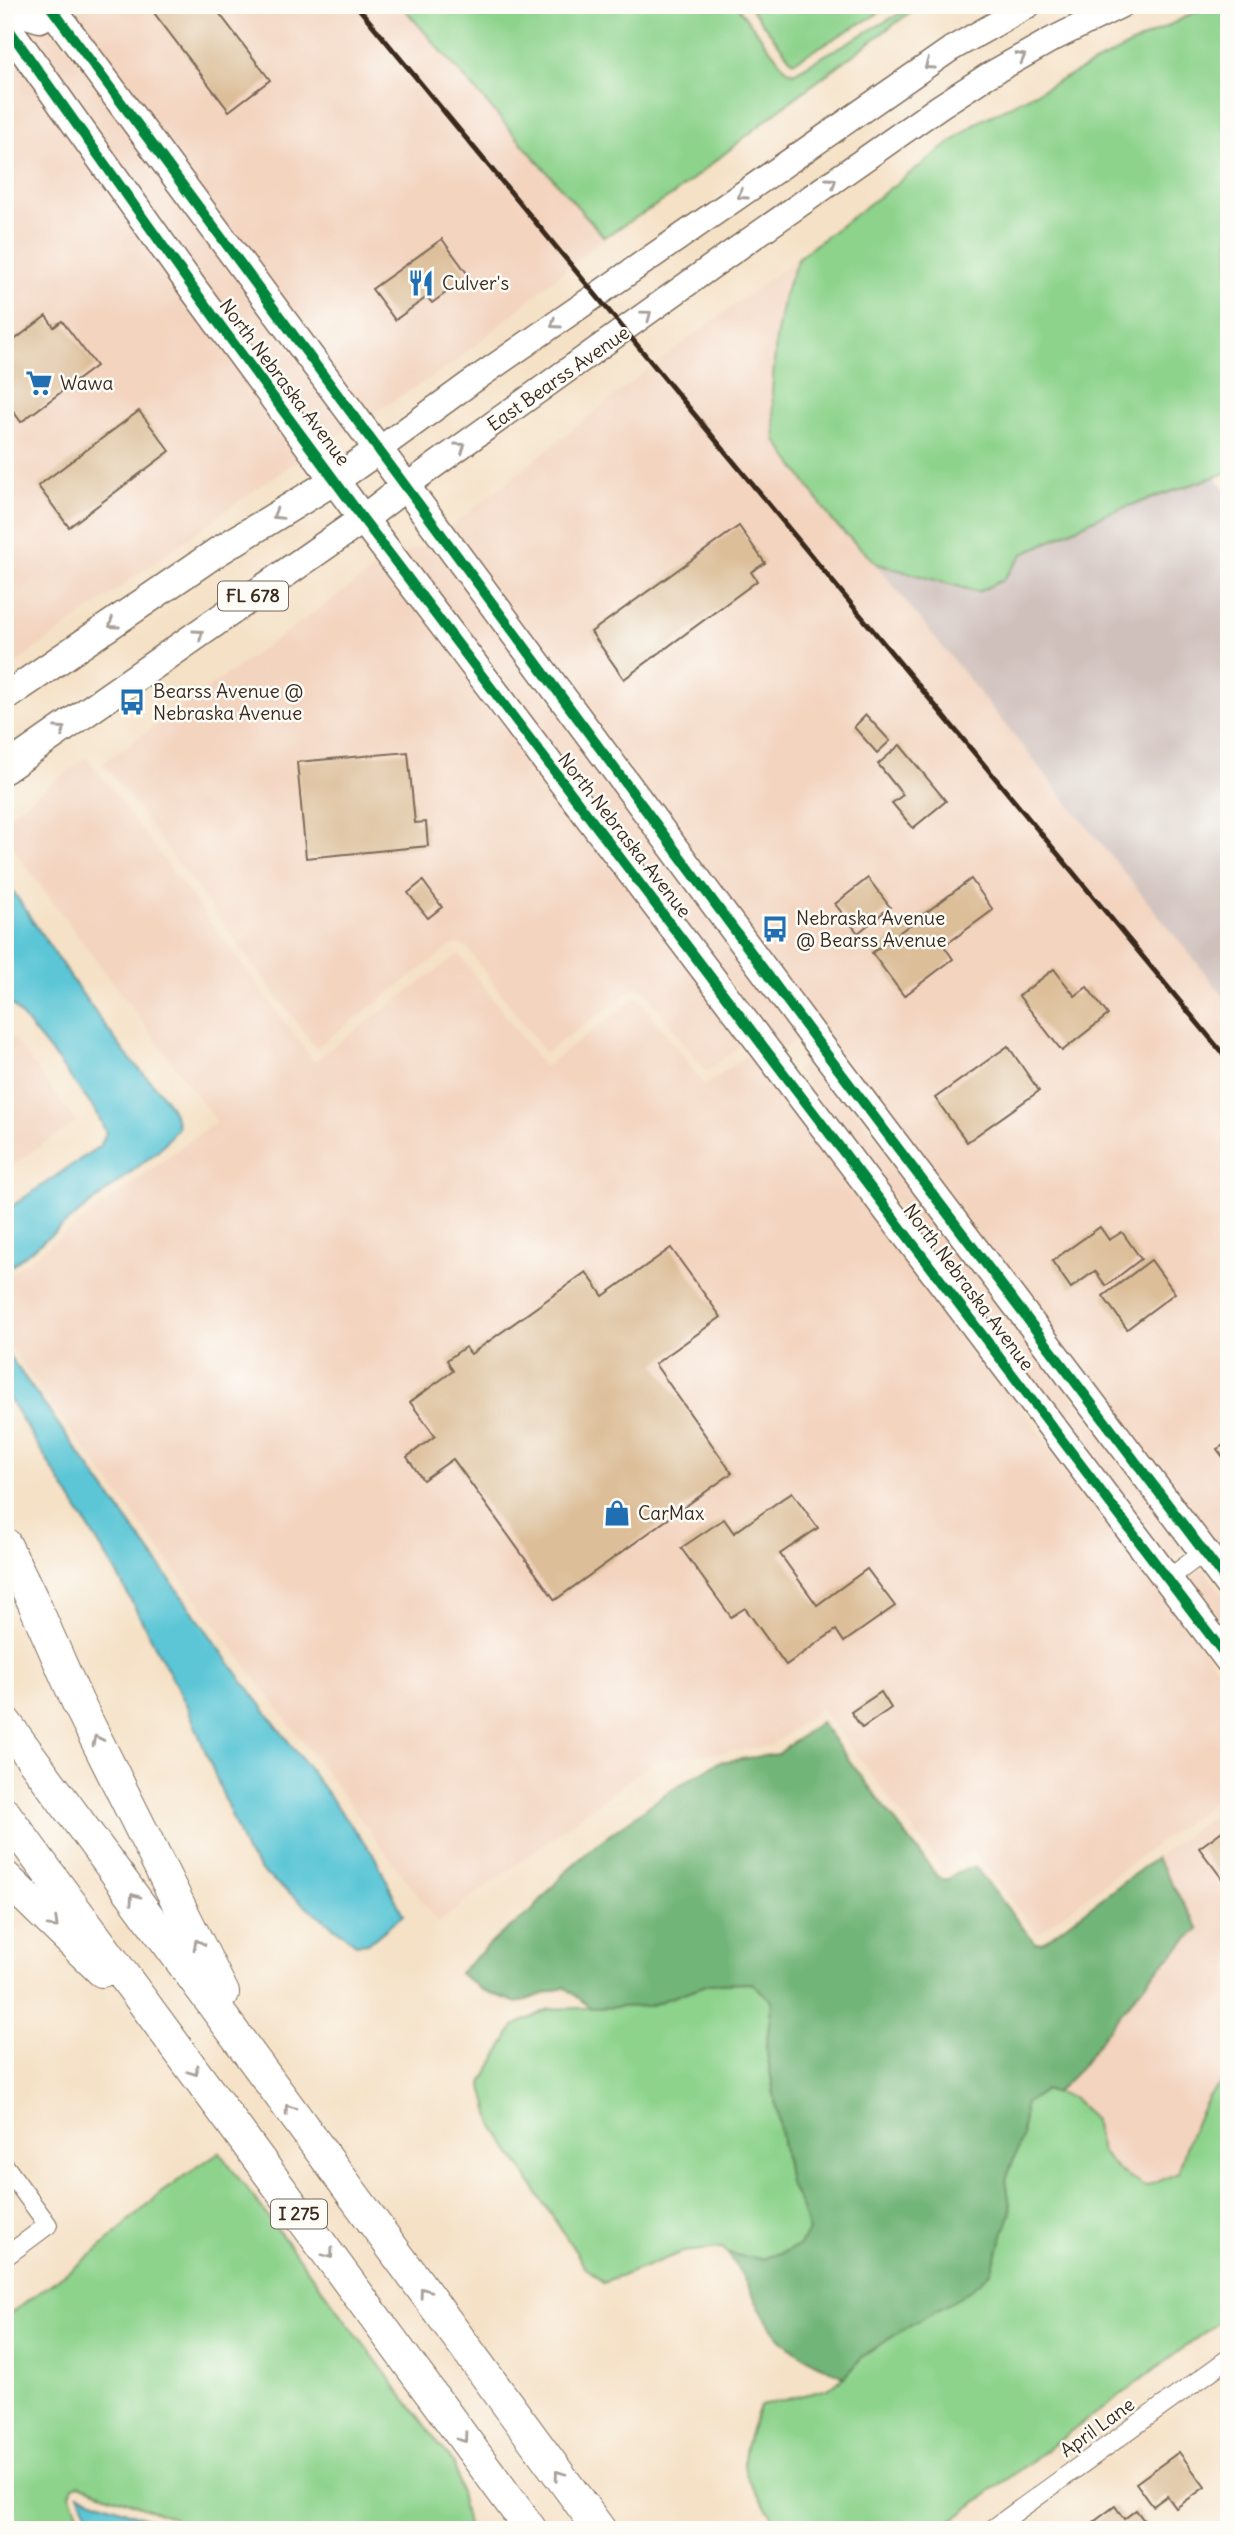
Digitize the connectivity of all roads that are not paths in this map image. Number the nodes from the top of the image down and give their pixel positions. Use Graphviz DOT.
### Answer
graph roads {
  1 [pos="14,5"];
  2 [pos="1029,5"];
  3 [pos="1122,5"];
  4 [pos="51,8"];
  5 [pos="5,24"];
  6 [pos="379,450"];
  7 [pos="335,480"];
  8 [pos="406,486"];
  9 [pos="363,519"];
  10 [pos="5,697"];
  11 [pos="5,769"];
  12 [pos="816,1040"];
  13 [pos="781,1066"];
  14 [pos="5,1544"];
  15 [pos="1204,1552"];
  16 [pos="1168,1579"];
  17 [pos="1229,1585"];
  18 [pos="1229,1660"];
  19 [pos="5,1722"];
  20 [pos="5,1814"];
  21 [pos="5,1877"];
  22 [pos="167,2034"];
  23 [pos="262,2071"];
  24 [pos="5,2166"];
  25 [pos="5,2257"];
  26 [pos="1229,2358"];
  27 [pos="531,2530"];
  28 [pos="600,2530"];
  29 [pos="991,2530"];
  1 -- 4 [label="main road"];
  2 -- 6 [label="main road, one-way"];
  8 -- 3 [label="main road, East Bearss Avenue, one-way"];
  4 -- 6 [label="main road, North Nebraska Avenue"];
  5 -- 7 [label="main road, North Nebraska Avenue"];
  6 -- 7 [label="main road, FL 678"];
  6 -- 8 [label="main road, North Nebraska Avenue"];
  7 -- 9 [label="main road, North Nebraska Avenue"];
  7 -- 10 [label="main road, FL 678, one-way"];
  8 -- 9 [label="main road, East Bearss Avenue / FL 678"];
  8 -- 12 [label="main road, North Nebraska Avenue"];
  11 -- 9 [label="main road, East Bearss Avenue / FL 678, one-way"];
  9 -- 13 [label="main road, North Nebraska Avenue"];
  12 -- 13 [label="main road"];
  12 -- 15 [label="main road, North Nebraska Avenue"];
  13 -- 16 [label="main road, North Nebraska Avenue"];
  23 -- 14 [label="highway, one-way"];
  15 -- 16 [label="street"];
  15 -- 17 [label="main road, North Nebraska Avenue"];
  16 -- 18 [label="main road, North Nebraska Avenue"];
  23 -- 19 [label="highway, I 275, one-way"];
  20 -- 22 [label="highway, I 275"];
  21 -- 22 [label="highway, one-way"];
  22 -- 27 [label="highway, I 275, one-way"];
  28 -- 23 [label="highway, I 275, one-way"];
  24 -- 25 [label="street"];
  26 -- 29 [label="street, April Lane"];
}
